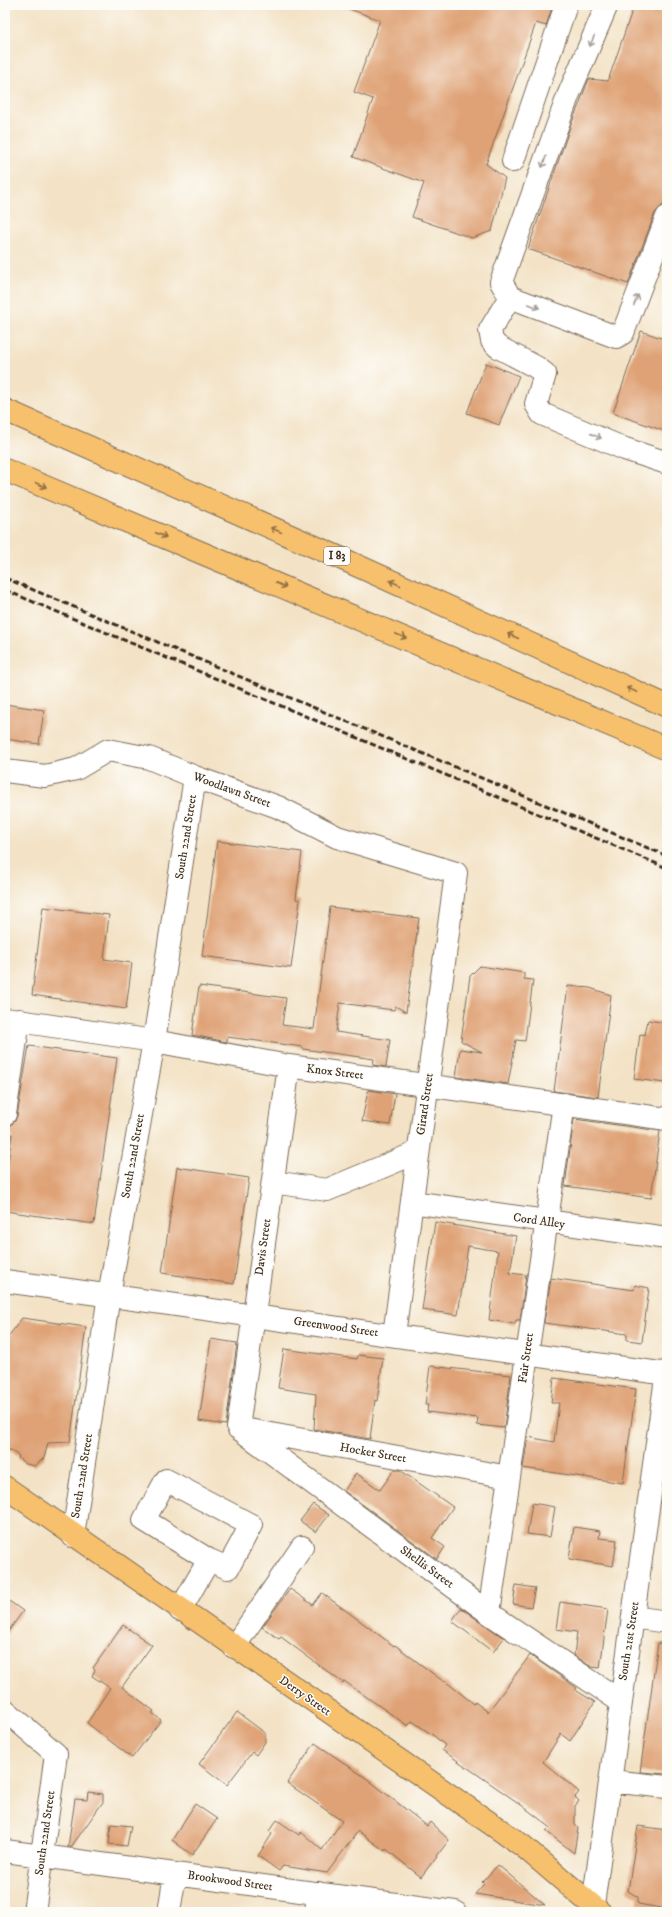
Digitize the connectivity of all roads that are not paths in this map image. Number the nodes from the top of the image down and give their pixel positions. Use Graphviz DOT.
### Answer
graph roads {
  1 [pos="566,5"];
  2 [pos="607,5"];
  3 [pos="513,161"];
  4 [pos="667,217"];
  5 [pos="510,297"];
  6 [pos="5,410"];
  7 [pos="667,463"];
  8 [pos="5,470"];
  9 [pos="667,706"];
  10 [pos="667,749"];
  11 [pos="5,771"];
  12 [pos="195,777"];
  13 [pos="456,873"];
  14 [pos="12,1020"];
  15 [pos="154,1041"];
  16 [pos="289,1066"];
  17 [pos="428,1084"];
  18 [pos="564,1104"];
  19 [pos="5,1114"];
  20 [pos="667,1119"];
  21 [pos="418,1152"];
  22 [pos="273,1182"];
  23 [pos="412,1202"];
  24 [pos="546,1222"];
  25 [pos="667,1238"];
  26 [pos="5,1281"];
  27 [pos="109,1295"];
  28 [pos="254,1316"];
  29 [pos="394,1335"];
  30 [pos="527,1354"];
  31 [pos="667,1371"];
  32 [pos="667,1374"];
  33 [pos="238,1428"];
  34 [pos="509,1477"];
  35 [pos="5,1487"];
  36 [pos="73,1536"];
  37 [pos="302,1547"];
  38 [pos="210,1560"];
  39 [pos="180,1610"];
  40 [pos="489,1613"];
  41 [pos="633,1617"];
  42 [pos="667,1622"];
  43 [pos="234,1647"];
  44 [pos="620,1701"];
  45 [pos="5,1710"];
  46 [pos="610,1781"];
  47 [pos="667,1787"];
  48 [pos="5,1851"];
  49 [pos="42,1856"];
  50 [pos="175,1874"];
  51 [pos="317,1903"];
  52 [pos="595,1910"];
  53 [pos="34,1912"];
  54 [pos="170,1912"];
  55 [pos="453,1912"];
  1 -- 3 [label="street"];
  2 -- 5 [label="street, one-way"];
  5 -- 4 [label="street, one-way"];
  5 -- 7 [label="street, one-way"];
  9 -- 6 [label="main road, I 83, one-way"];
  8 -- 10 [label="main road, one-way"];
  11 -- 12 [label="street, Woodlawn Street"];
  12 -- 13 [label="street, Woodlawn Street"];
  12 -- 15 [label="street, South 22nd Street"];
  13 -- 17 [label="street, Girard Street"];
  14 -- 15 [label="street, Knox Street"];
  14 -- 19 [label="street"];
  15 -- 16 [label="street, Knox Street"];
  15 -- 27 [label="street, South 22nd Street"];
  16 -- 17 [label="street, Knox Street"];
  16 -- 22 [label="street, Davis Street"];
  17 -- 18 [label="street, Knox Street"];
  17 -- 21 [label="street, Girard Street"];
  18 -- 20 [label="street, Knox Street"];
  18 -- 24 [label="street, Fair Street"];
  21 -- 22 [label="street"];
  21 -- 23 [label="street, Girard Street"];
  22 -- 28 [label="street, Davis Street"];
  23 -- 24 [label="street, Cord Alley"];
  23 -- 29 [label="street, Girard Street"];
  24 -- 25 [label="street, Cord Alley"];
  24 -- 30 [label="street, Fair Street"];
  26 -- 27 [label="street, Greenwood Street"];
  27 -- 28 [label="street, Greenwood Street"];
  27 -- 36 [label="street, South 22nd Street"];
  28 -- 29 [label="street, Greenwood Street"];
  28 -- 33 [label="street, Davis Street"];
  29 -- 30 [label="street, Greenwood Street"];
  30 -- 32 [label="street, Greenwood Street"];
  30 -- 34 [label="street, Fair Street"];
  31 -- 32 [label="street, South 21st Street"];
  32 -- 41 [label="street, South 21st Street"];
  33 -- 34 [label="street, Hocker Street"];
  33 -- 40 [label="street, Shellis Street"];
  34 -- 40 [label="street, Fair Street"];
  35 -- 36 [label="main road, Derry Street"];
  36 -- 39 [label="main road, Derry Street"];
  37 -- 43 [label="street"];
  38 -- 38 [label="street"];
  38 -- 39 [label="street"];
  39 -- 43 [label="main road, Derry Street"];
  40 -- 44 [label="street, Shellis Street"];
  41 -- 42 [label="street"];
  41 -- 44 [label="street, South 21st Street"];
  43 -- 52 [label="main road, Derry Street"];
  44 -- 46 [label="street, South 21st Street"];
  45 -- 49 [label="street, South 22nd Street"];
  46 -- 47 [label="street"];
  46 -- 52 [label="street, South 21st Street"];
  48 -- 49 [label="street, Brookwood Street"];
  49 -- 50 [label="street, Brookwood Street"];
  49 -- 53 [label="street, South 22nd Street"];
  50 -- 51 [label="street, Brookwood Street"];
  50 -- 54 [label="street"];
  51 -- 55 [label="street, Brookwood Street"];
}
